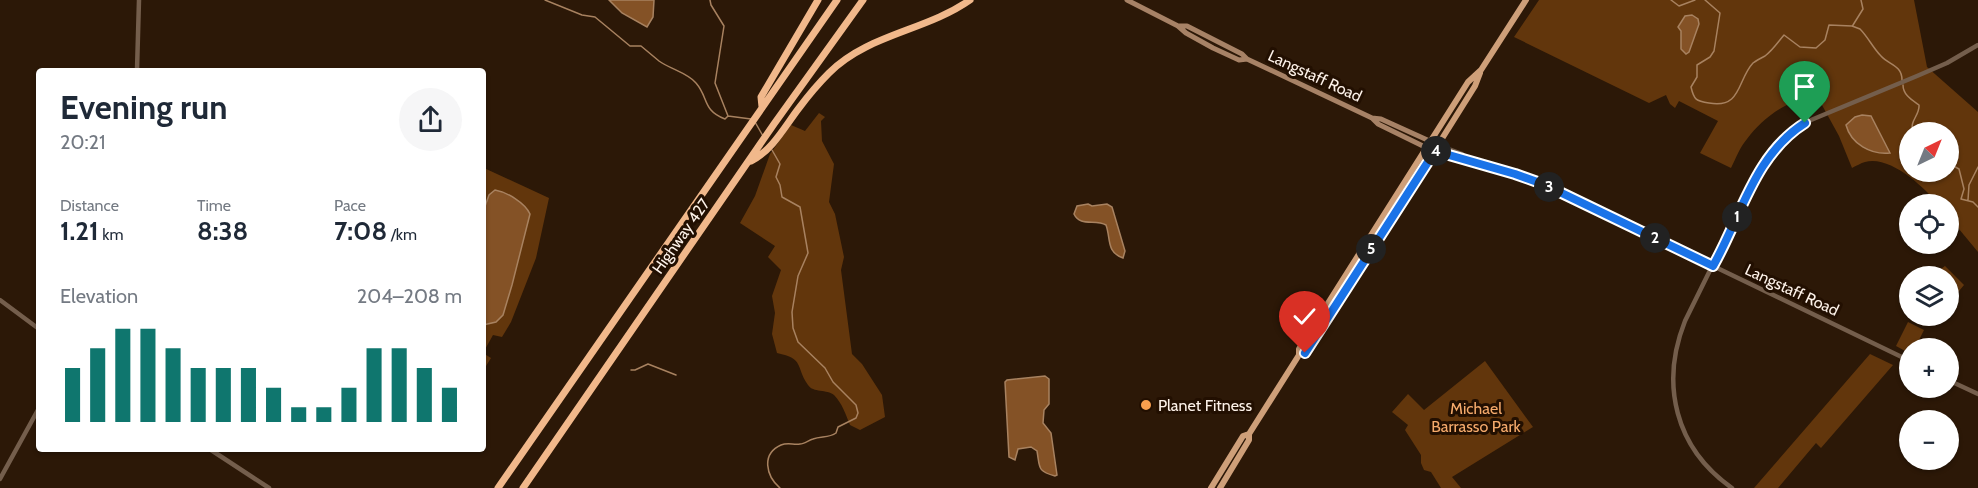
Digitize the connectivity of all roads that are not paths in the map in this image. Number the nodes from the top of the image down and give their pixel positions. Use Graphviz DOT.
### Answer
graph roads {
  1 [pos="139,0"];
  2 [pos="818,0"];
  3 [pos="837,0"];
  4 [pos="863,0"];
  5 [pos="970,0"];
  6 [pos="1128,0"];
  7 [pos="1526,0"];
  8 [pos="1978,45"];
  9 [pos="137,68"];
  10 [pos="762,107"];
  11 [pos="1433,146"];
  12 [pos="761,151"];
  13 [pos="1713,266"];
  14 [pos="0,300"];
  15 [pos="36,326"];
  16 [pos="1899,356"];
  17 [pos="1959,385"];
  18 [pos="1978,394"];
  19 [pos="36,413"];
  20 [pos="1249,434"];
  21 [pos="214,452"];
  22 [pos="0,479"];
  23 [pos="269,488"];
  24 [pos="498,488"];
  25 [pos="523,488"];
  26 [pos="1211,488"];
  27 [pos="1220,488"];
  28 [pos="1732,488"];
  1 -- 9 [label="street"];
  2 -- 10 [label="highway"];
  3 -- 10 [label="highway, Highway 427"];
  4 -- 12 [label="highway, Highway 427"];
  5 -- 12 [label="highway"];
  6 -- 11 [label="main road, Langstaff Road"];
  7 -- 11 [label="main road"];
  8 -- 13 [label="street"];
  10 -- 24 [label="highway, Highway 427"];
  11 -- 13 [label="street, Langstaff Road"];
  11 -- 20 [label="main road"];
  12 -- 25 [label="highway, Highway 427"];
  13 -- 16 [label="street, Langstaff Road"];
  13 -- 28 [label="street"];
  14 -- 15 [label="street"];
  17 -- 18 [label="street"];
  19 -- 22 [label="street"];
  20 -- 26 [label="main road"];
  20 -- 27 [label="main road"];
  21 -- 23 [label="street"];
}
